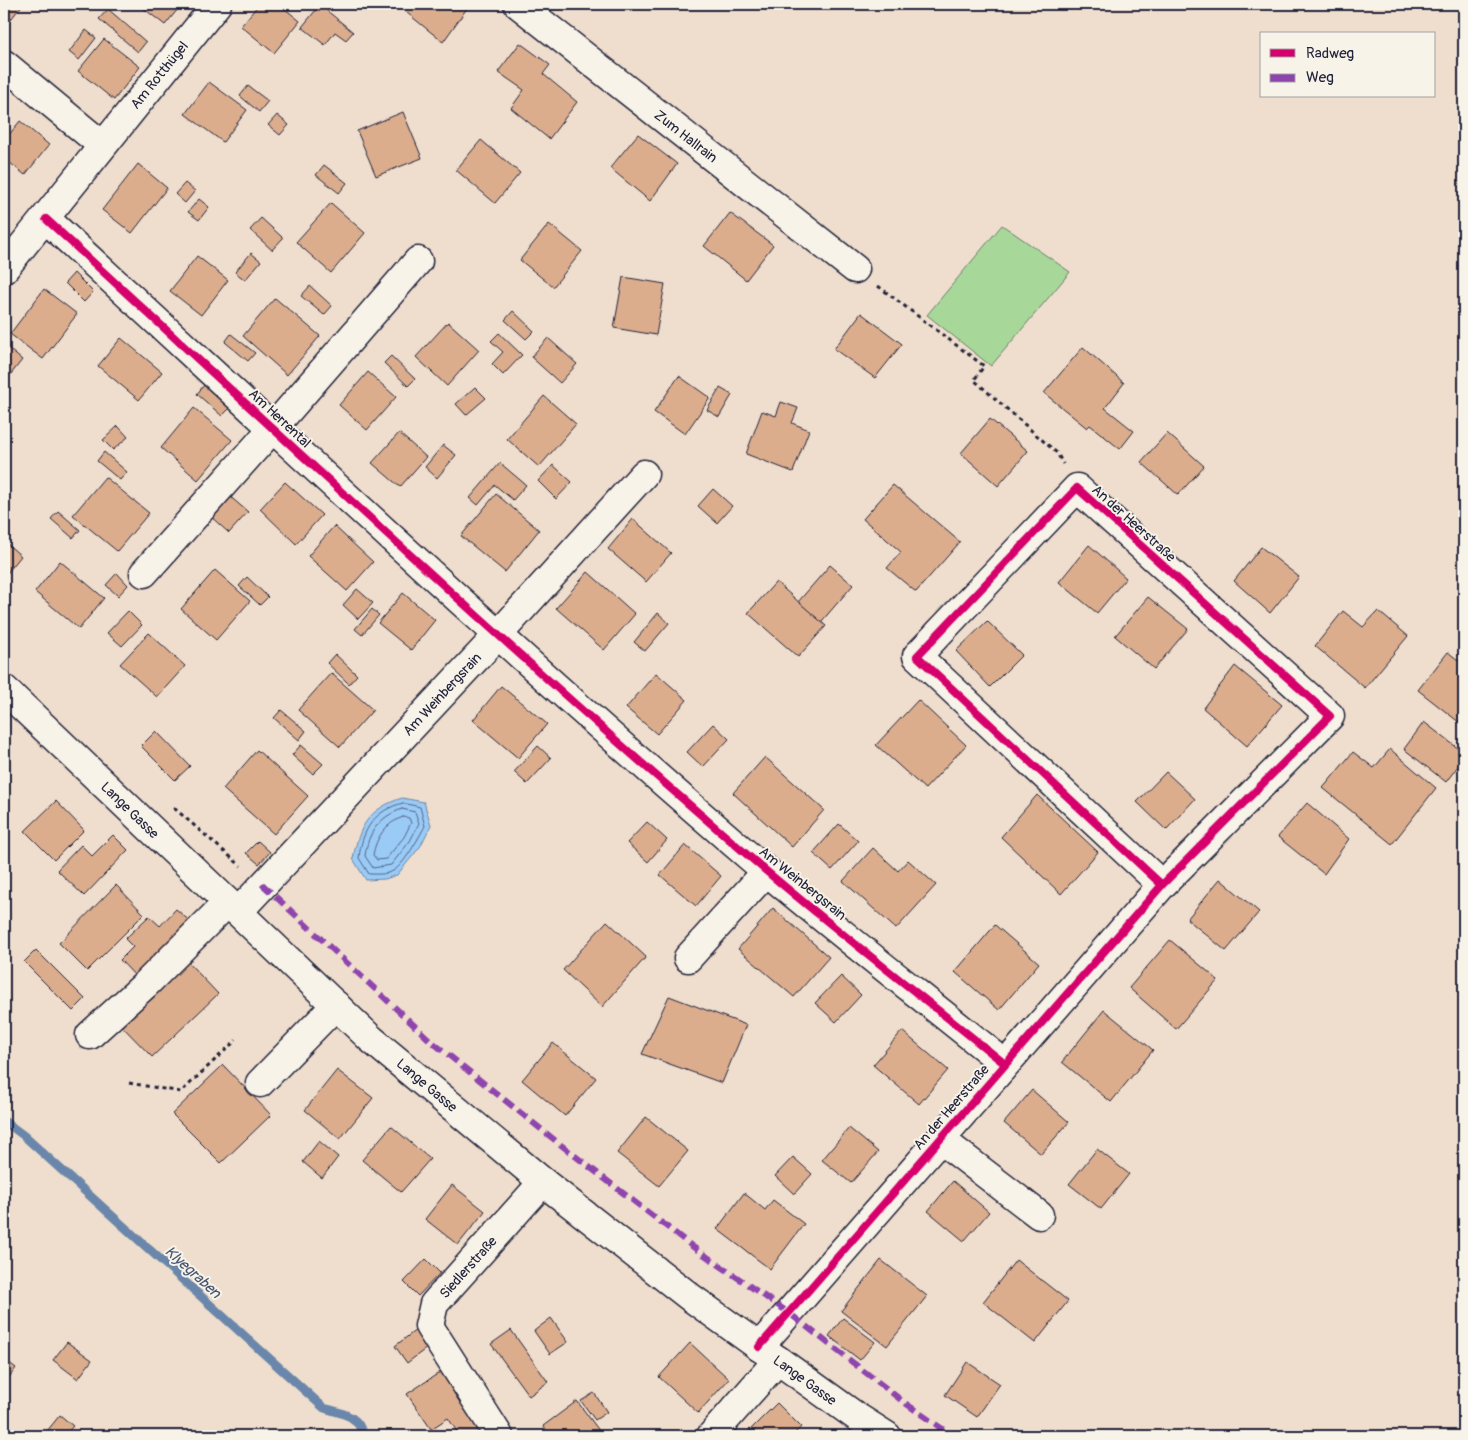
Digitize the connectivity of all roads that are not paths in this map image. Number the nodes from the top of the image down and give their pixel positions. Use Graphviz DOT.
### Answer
graph roads {
  1 [pos="217,4"];
  2 [pos="518,4"];
  3 [pos="4,64"];
  4 [pos="102,145"];
  5 [pos="46,219"];
  6 [pos="418,261"];
  7 [pos="854,268"];
  8 [pos="4,269"];
  9 [pos="273,428"];
  10 [pos="644,474"];
  11 [pos="144,573"];
  12 [pos="498,635"];
  13 [pos="4,689"];
  14 [pos="590,716"];
  15 [pos="767,871"];
  16 [pos="1162,885"];
  17 [pos="232,908"];
  18 [pos="688,958"];
  19 [pos="336,1005"];
  20 [pos="90,1035"];
  21 [pos="1005,1064"];
  22 [pos="260,1083"];
  23 [pos="940,1139"];
  24 [pos="543,1182"];
  25 [pos="1039,1215"];
  26 [pos="768,1354"];
  27 [pos="499,1436"];
  28 [pos="711,1436"];
  29 [pos="887,1436"];
  1 -- 4 [label="street, Am Rotthügel"];
  2 -- 7 [label="street, Zum Hallrain"];
  3 -- 4 [label="street"];
  4 -- 5 [label="street, Am Rotthügel"];
  5 -- 8 [label="street, Am Rotthügel"];
  5 -- 9 [label="street, Am Herrental"];
  6 -- 9 [label="street"];
  9 -- 11 [label="street"];
  9 -- 12 [label="street, Am Herrental"];
  10 -- 12 [label="street, Am Weinbergsrain"];
  12 -- 14 [label="street, Am Herrental"];
  12 -- 17 [label="street, Am Weinbergsrain"];
  13 -- 17 [label="street, Lange Gasse"];
  14 -- 15 [label="street, Am Weinbergsrain"];
  15 -- 18 [label="street"];
  15 -- 21 [label="street, Am Weinbergsrain"];
  16 -- 16 [label="street, An der Heerstraße"];
  16 -- 21 [label="street, An der Heerstraße"];
  17 -- 19 [label="street, Lange Gasse"];
  17 -- 20 [label="street, Am Weinbergsrain"];
  19 -- 22 [label="street"];
  19 -- 24 [label="street, Lange Gasse"];
  21 -- 23 [label="street, An der Heerstraße"];
  23 -- 25 [label="street"];
  23 -- 26 [label="street, An der Heerstraße"];
  24 -- 26 [label="street, Lange Gasse"];
  24 -- 27 [label="street, Siedlerstraße"];
  26 -- 28 [label="street"];
  26 -- 29 [label="street, Lange Gasse"];
}
